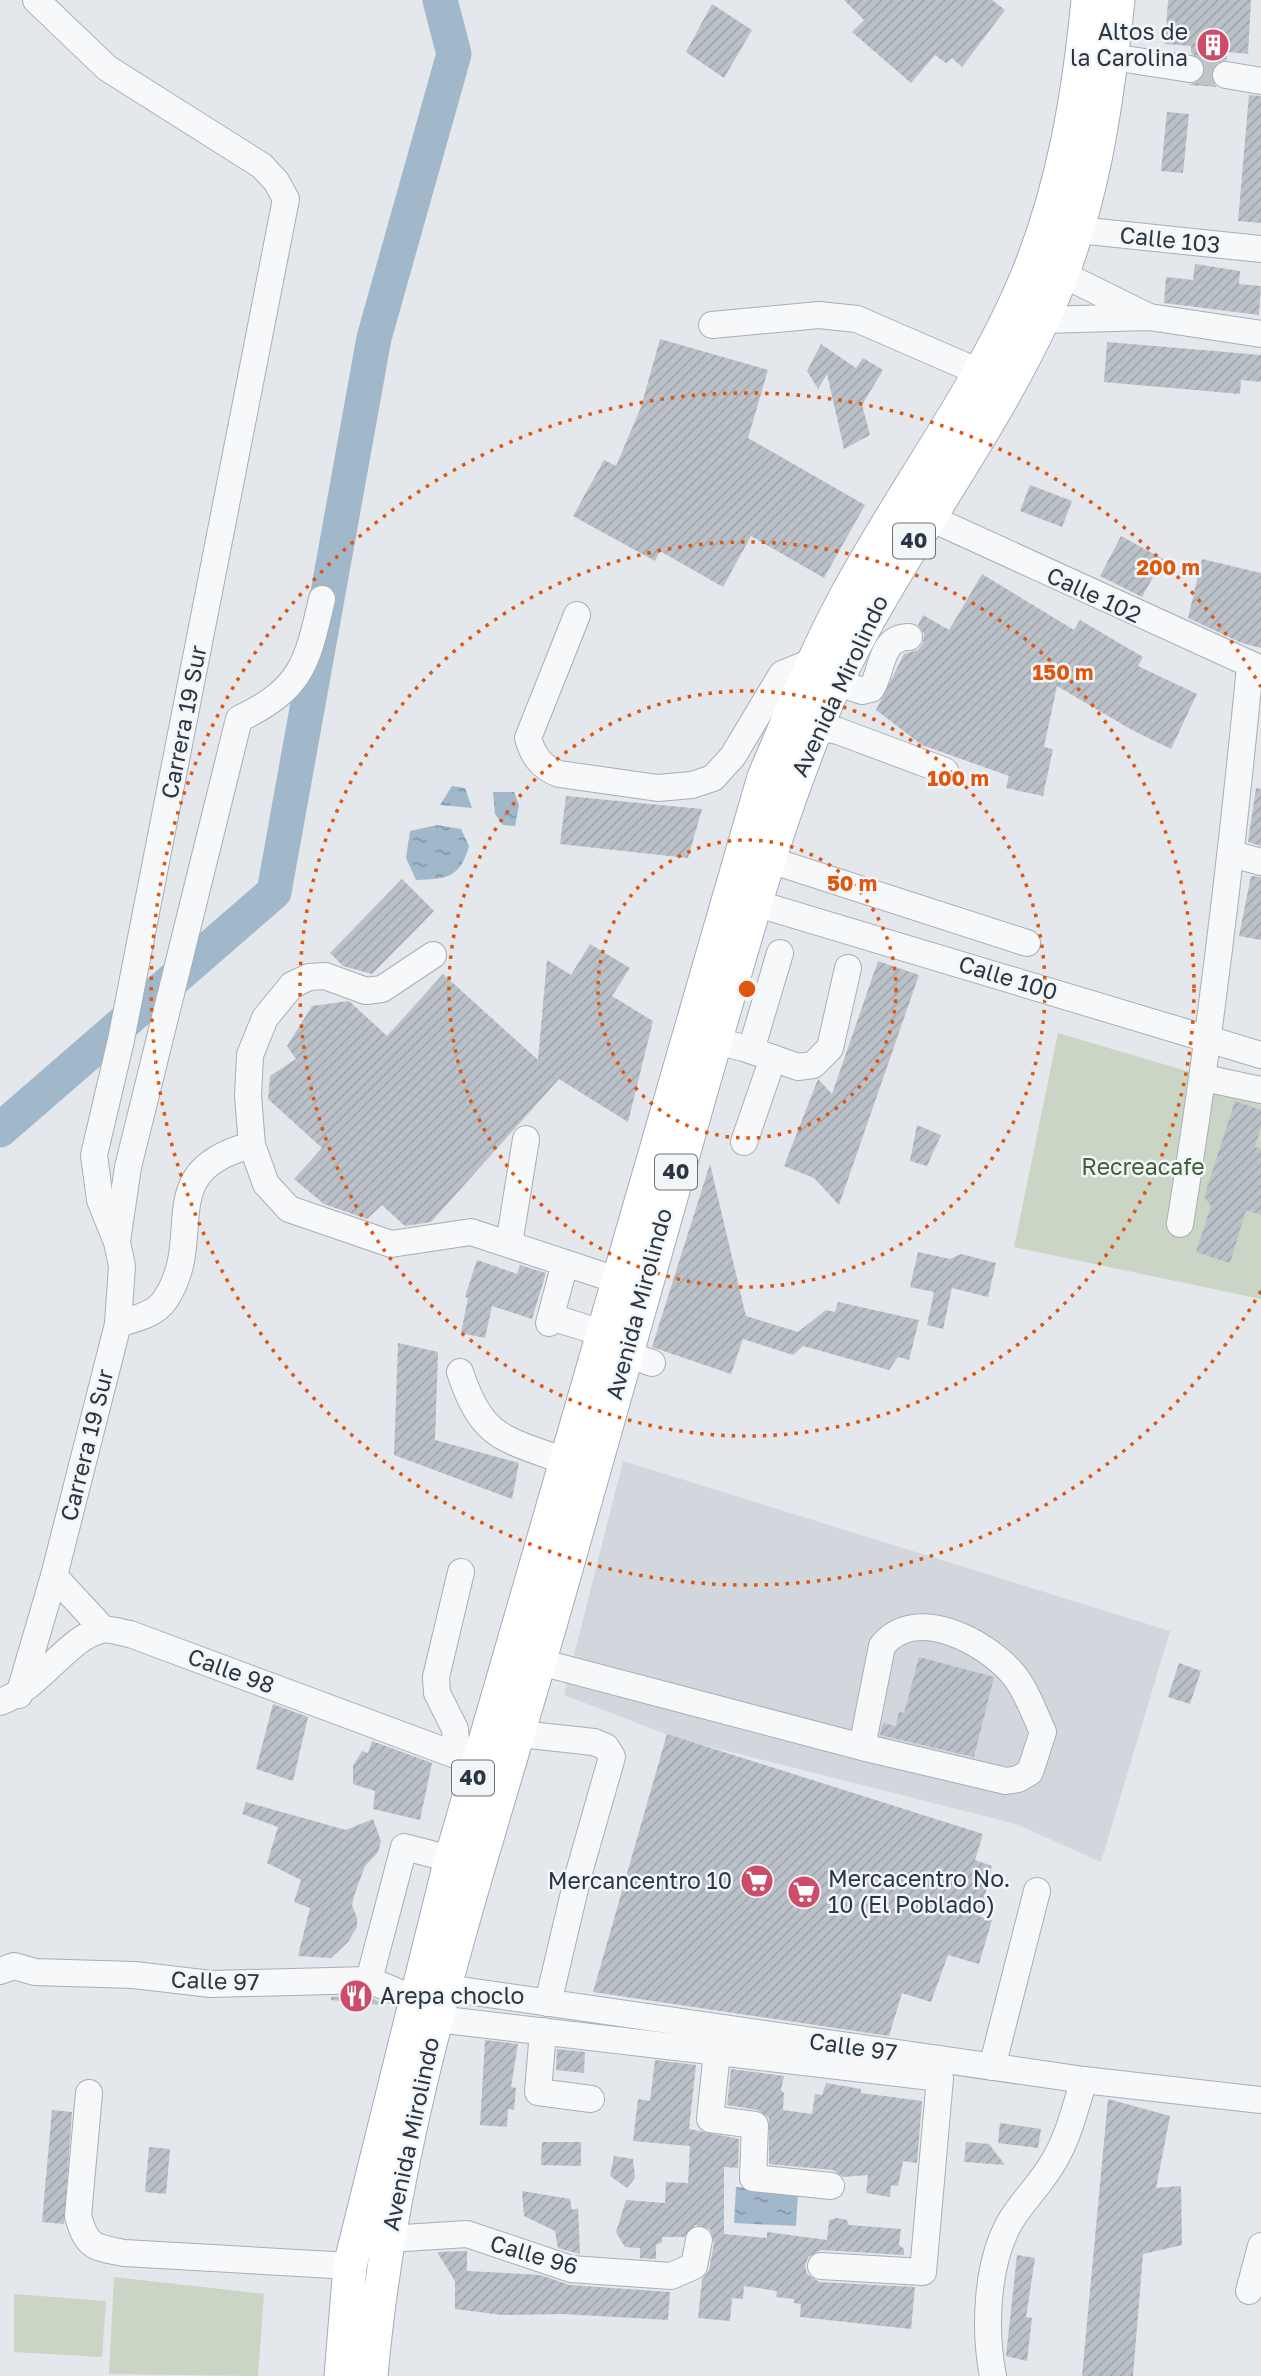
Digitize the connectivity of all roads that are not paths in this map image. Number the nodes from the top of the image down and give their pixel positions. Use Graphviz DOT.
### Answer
graph roads {
  1 [pos="36,0"];
  2 [pos="1088,0"];
  3 [pos="1118,0"];
  4 [pos="1112,57"];
  5 [pos="1189,69"];
  6 [pos="1226,75"];
  7 [pos="1261,80"];
  8 [pos="1078,230"];
  9 [pos="1261,249"];
  10 [pos="1062,274"];
  11 [pos="1149,317"];
  12 [pos="1043,320"];
  13 [pos="712,325"];
  14 [pos="1261,334"];
  15 [pos="979,372"];
  16 [pos="928,517"];
  17 [pos="322,599"];
  18 [pos="577,614"];
  19 [pos="909,636"];
  20 [pos="1256,668"];
  21 [pos="825,672"];
  22 [pos="816,726"];
  23 [pos="945,771"];
  24 [pos="1232,854"];
  25 [pos="770,860"];
  26 [pos="1261,862"];
  27 [pos="741,905"];
  28 [pos="1027,943"];
  29 [pos="780,953"];
  30 [pos="433,955"];
  31 [pos="848,968"];
  32 [pos="702,1038"];
  33 [pos="1208,1040"];
  34 [pos="762,1054"];
  35 [pos="1261,1055"];
  36 [pos="1204,1078"];
  37 [pos="690,1081"];
  38 [pos="1261,1090"];
  39 [pos="526,1139"];
  40 [pos="744,1142"];
  41 [pos="252,1144"];
  42 [pos="1180,1224"];
  43 [pos="117,1242"];
  44 [pos="509,1244"];
  45 [pos="565,1262"];
  46 [pos="617,1280"];
  47 [pos="118,1324"];
  48 [pos="627,1350"];
  49 [pos="460,1372"];
  50 [pos="564,1461"];
  51 [pos="461,1572"];
  52 [pos="54,1576"];
  53 [pos="103,1629"];
  54 [pos="540,1662"];
  55 [pos="8,1702"];
  56 [pos="520,1734"];
  57 [pos="862,1747"];
  58 [pos="467,1759"];
  59 [pos="451,1858"];
  60 [pos="1037,1891"];
  61 [pos="7,1968"];
  62 [pos="369,1980"];
  63 [pos="432,2002"];
  64 [pos="548,2003"];
  65 [pos="543,2031"];
  66 [pos="717,2052"];
  67 [pos="992,2067"];
  68 [pos="1084,2080"];
  69 [pos="89,2093"];
  70 [pos="591,2099"];
  71 [pos="1261,2100"];
  72 [pos="831,2186"];
  73 [pos="388,2239"];
  74 [pos="699,2240"];
  75 [pos="1261,2246"];
  76 [pos="350,2266"];
  77 [pos="821,2266"];
  78 [pos="1249,2291"];
  79 [pos="341,2376"];
  80 [pos="371,2376"];
  81 [pos="993,2376"];
  1 -- 43 [label="street, Carrera 19 Sur"];
  2 -- 15 [label="main road, Avenida Mirolindo / 40"];
  3 -- 4 [label="main road, Avenida Mirolindo / 40"];
  4 -- 5 [label="street"];
  4 -- 8 [label="main road, Avenida Mirolindo / 40"];
  6 -- 7 [label="street"];
  8 -- 9 [label="street, Calle 103"];
  8 -- 10 [label="main road, Avenida Mirolindo / 40"];
  10 -- 11 [label="street"];
  10 -- 12 [label="main road, Avenida Mirolindo / 40"];
  11 -- 12 [label="street"];
  11 -- 14 [label="street"];
  12 -- 16 [label="main road, Avenida Mirolindo / 40"];
  13 -- 15 [label="street"];
  15 -- 21 [label="main road, Avenida Mirolindo / 40"];
  16 -- 20 [label="street, Calle 102"];
  16 -- 21 [label="main road, Avenida Mirolindo / 40"];
  17 -- 43 [label="street, Carrera 19 Sur"];
  18 -- 21 [label="street"];
  19 -- 21 [label="street"];
  20 -- 24 [label="street"];
  21 -- 22 [label="main road, Avenida Mirolindo / 40"];
  21 -- 27 [label="main road, Avenida Mirolindo / 40"];
  22 -- 23 [label="street"];
  22 -- 25 [label="main road, Avenida Mirolindo / 40"];
  24 -- 26 [label="street"];
  24 -- 33 [label="street"];
  25 -- 27 [label="main road, Avenida Mirolindo / 40"];
  25 -- 28 [label="street"];
  27 -- 32 [label="main road, Avenida Mirolindo / 40"];
  27 -- 33 [label="street, Calle 100"];
  27 -- 37 [label="main road"];
  29 -- 34 [label="street"];
  30 -- 41 [label="street"];
  31 -- 34 [label="street"];
  32 -- 34 [label="street"];
  32 -- 37 [label="main road, Avenida Mirolindo / 40"];
  33 -- 35 [label="street, Calle 100"];
  33 -- 36 [label="street"];
  34 -- 40 [label="street"];
  36 -- 38 [label="street"];
  36 -- 42 [label="street"];
  37 -- 46 [label="main road, Avenida Mirolindo / 40"];
  37 -- 48 [label="main road, Avenida Mirolindo / 40"];
  39 -- 44 [label="street"];
  41 -- 44 [label="street"];
  41 -- 47 [label="street"];
  43 -- 47 [label="street, Carrera 19 Sur"];
  44 -- 45 [label="street"];
  45 -- 46 [label="street"];
  45 -- 48 [label="street"];
  46 -- 48 [label="main road, Avenida Mirolindo / 40"];
  47 -- 52 [label="street, Carrera 19 Sur"];
  48 -- 50 [label="main road, Avenida Mirolindo / 40"];
  48 -- 54 [label="main road, Avenida Mirolindo / 40"];
  49 -- 50 [label="street"];
  50 -- 58 [label="main road, Avenida Mirolindo / 40"];
  51 -- 58 [label="street"];
  52 -- 53 [label="street"];
  52 -- 55 [label="street, Carrera 19 Sur"];
  53 -- 55 [label="street"];
  53 -- 58 [label="street, Calle 98"];
  54 -- 56 [label="main road, Avenida Mirolindo / 40"];
  54 -- 57 [label="street"];
  56 -- 63 [label="main road, Avenida Mirolindo / 40"];
  56 -- 64 [label="street"];
  57 -- 57 [label="street"];
  58 -- 59 [label="main road, Avenida Mirolindo / 40"];
  59 -- 62 [label="street"];
  59 -- 63 [label="main road, Avenida Mirolindo / 40"];
  60 -- 67 [label="street"];
  61 -- 62 [label="street, Calle 97"];
  62 -- 63 [label="street, Calle 97"];
  63 -- 64 [label="street, Calle 97"];
  63 -- 65 [label="street"];
  63 -- 73 [label="main road, Avenida Mirolindo / 40"];
  63 -- 76 [label="main road, Avenida Mirolindo / 40"];
  64 -- 67 [label="street, Calle 97"];
  65 -- 66 [label="street"];
  65 -- 70 [label="street"];
  66 -- 72 [label="street"];
  66 -- 77 [label="street"];
  67 -- 68 [label="street, Calle 97"];
  68 -- 71 [label="street, Calle 97"];
  68 -- 81 [label="street"];
  69 -- 76 [label="street"];
  73 -- 74 [label="street, Calle 96"];
  73 -- 80 [label="main road, Avenida Mirolindo / 40"];
  75 -- 78 [label="street"];
  76 -- 79 [label="main road, Avenida Mirolindo / 40"];
}
